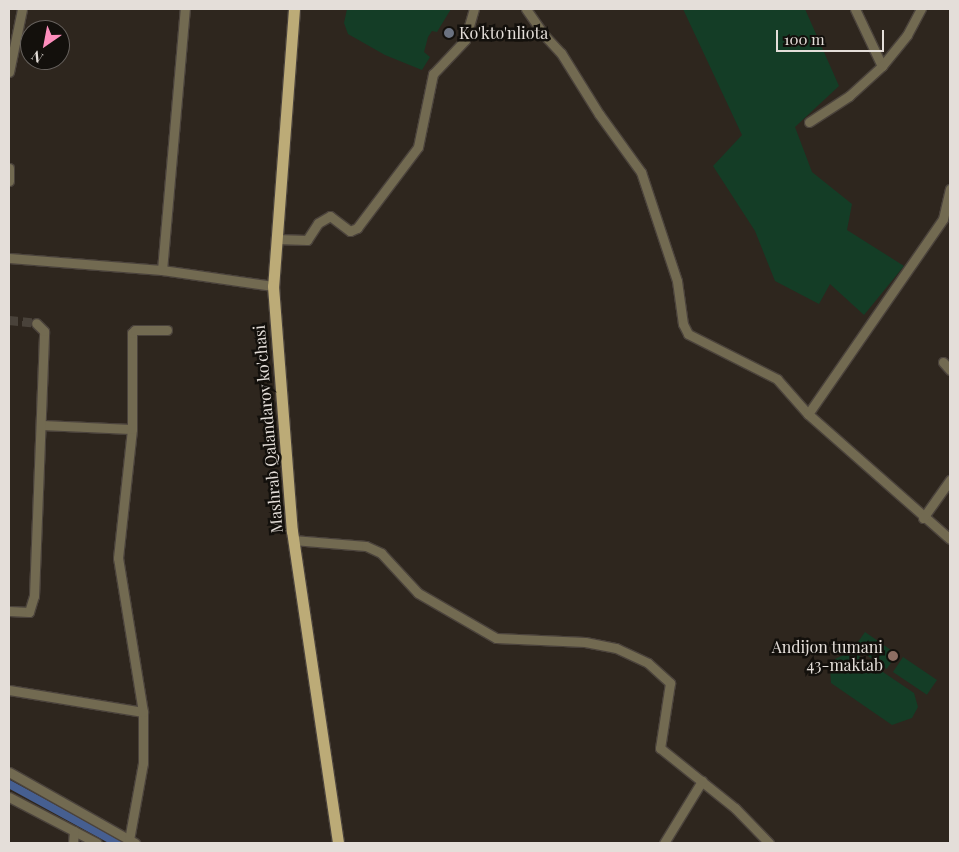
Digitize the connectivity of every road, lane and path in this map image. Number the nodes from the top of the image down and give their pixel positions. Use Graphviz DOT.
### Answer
graph roads {
  1 [pos="22,9"];
  2 [pos="185,9"];
  3 [pos="294,9"];
  4 [pos="474,9"];
  5 [pos="526,9"];
  6 [pos="855,9"];
  7 [pos="921,9"];
  8 [pos="882,66"];
  9 [pos="9,72"];
  10 [pos="809,122"];
  11 [pos="9,168"];
  12 [pos="9,181"];
  13 [pos="950,189"];
  14 [pos="276,239"];
  15 [pos="9,258"];
  16 [pos="162,270"];
  17 [pos="273,286"];
  18 [pos="36,323"];
  19 [pos="167,330"];
  20 [pos="943,362"];
  21 [pos="950,370"];
  22 [pos="808,414"];
  23 [pos="41,425"];
  24 [pos="132,429"];
  25 [pos="950,480"];
  26 [pos="923,518"];
  27 [pos="950,539"];
  28 [pos="293,540"];
  29 [pos="9,611"];
  30 [pos="9,690"];
  31 [pos="142,712"];
  32 [pos="9,772"];
  33 [pos="702,781"];
  34 [pos="9,797"];
  35 [pos="74,831"];
  36 [pos="132,842"];
  37 [pos="73,843"];
  38 [pos="97,843"];
  39 [pos="338,843"];
  40 [pos="664,843"];
  41 [pos="769,843"];
  1 -- 9 [label="street"];
  2 -- 16 [label="street"];
  3 -- 14 [label="main road, Mashrab Qalandarov ko'chasi"];
  4 -- 14 [label="street"];
  5 -- 22 [label="street"];
  6 -- 8 [label="street"];
  7 -- 8 [label="street"];
  8 -- 10 [label="street"];
  11 -- 12 [label="street"];
  13 -- 22 [label="street"];
  14 -- 17 [label="main road, Mashrab Qalandarov ko'chasi"];
  15 -- 16 [label="street"];
  16 -- 17 [label="street"];
  17 -- 28 [label="main road, Mashrab Qalandarov ko'chasi"];
  18 -- 23 [label="street"];
  19 -- 24 [label="street"];
  20 -- 21 [label="street"];
  22 -- 26 [label="street"];
  23 -- 24 [label="street"];
  23 -- 29 [label="street"];
  24 -- 31 [label="street"];
  25 -- 26 [label="street"];
  26 -- 27 [label="street"];
  28 -- 33 [label="street"];
  28 -- 39 [label="main road, Mashrab Qalandarov ko'chasi"];
  30 -- 31 [label="street"];
  31 -- 36 [label="street"];
  32 -- 36 [label="street"];
  33 -- 40 [label="street"];
  33 -- 41 [label="street"];
  34 -- 35 [label="street"];
  35 -- 37 [label="street"];
  35 -- 38 [label="street"];
}
